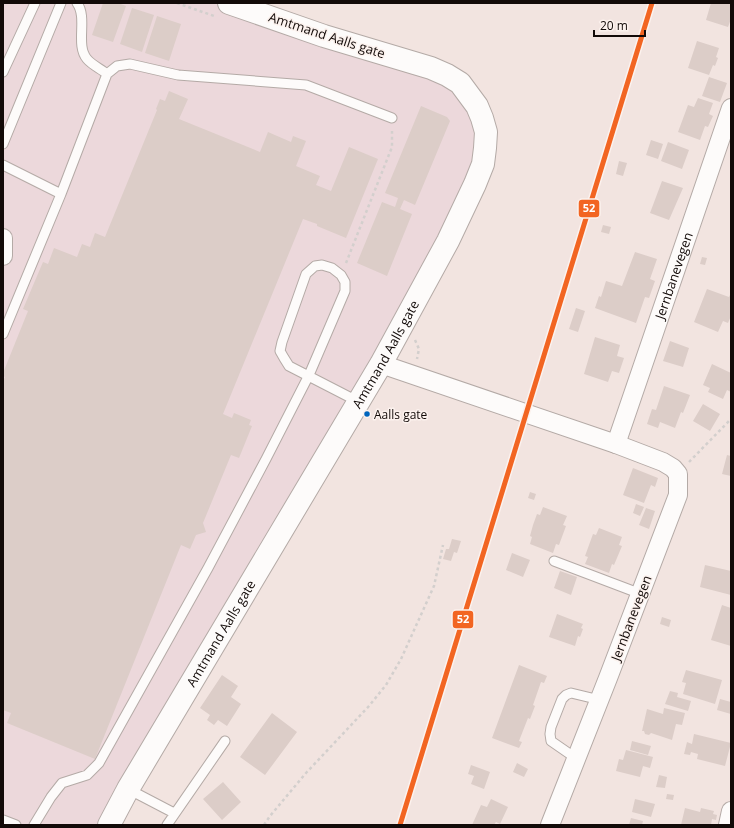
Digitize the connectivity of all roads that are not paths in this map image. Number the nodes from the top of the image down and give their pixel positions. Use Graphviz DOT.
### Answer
graph roads {
  1 [pos="35,3"];
  2 [pos="61,3"];
  3 [pos="77,3"];
  4 [pos="229,3"];
  5 [pos="3,72"];
  6 [pos="107,74"];
  7 [pos="731,108"];
  8 [pos="392,118"];
  9 [pos="3,144"];
  10 [pos="3,165"];
  11 [pos="61,194"];
  12 [pos="3,238"];
  13 [pos="3,256"];
  14 [pos="3,334"];
  15 [pos="381,364"];
  16 [pos="309,375"];
  17 [pos="359,402"];
  18 [pos="616,444"];
  19 [pos="554,561"];
  20 [pos="640,594"];
  21 [pos="600,700"];
  22 [pos="225,741"];
  23 [pos="577,759"];
  24 [pos="128,789"];
  25 [pos="731,811"];
  26 [pos="174,813"];
  27 [pos="3,820"];
  28 [pos="16,825"];
  29 [pos="34,825"];
  30 [pos="109,825"];
  31 [pos="167,825"];
  32 [pos="550,825"];
  33 [pos="728,825"];
  1 -- 5 [label="lane"];
  2 -- 9 [label="lane"];
  3 -- 6 [label="lane"];
  4 -- 15 [label="main road, Amtmand Aalls gate"];
  6 -- 8 [label="lane"];
  6 -- 11 [label="lane"];
  7 -- 18 [label="street, Jernbanevegen"];
  10 -- 11 [label="lane"];
  11 -- 14 [label="lane"];
  12 -- 13 [label="street"];
  15 -- 17 [label="main road, Amtmand Aalls gate"];
  15 -- 18 [label="street"];
  16 -- 16 [label="lane"];
  16 -- 17 [label="lane"];
  16 -- 29 [label="lane"];
  17 -- 24 [label="main road, Amtmand Aalls gate"];
  18 -- 20 [label="street, Jernbanevegen"];
  19 -- 20 [label="lane"];
  20 -- 21 [label="street, Jernbanevegen"];
  21 -- 23 [label="street, Jernbanevegen"];
  21 -- 23 [label="lane"];
  22 -- 26 [label="lane"];
  23 -- 32 [label="street, Jernbanevegen"];
  24 -- 26 [label="lane"];
  24 -- 30 [label="main road, Amtmand Aalls gate"];
  25 -- 33 [label="street"];
  26 -- 31 [label="lane"];
  27 -- 28 [label="lane"];
}
